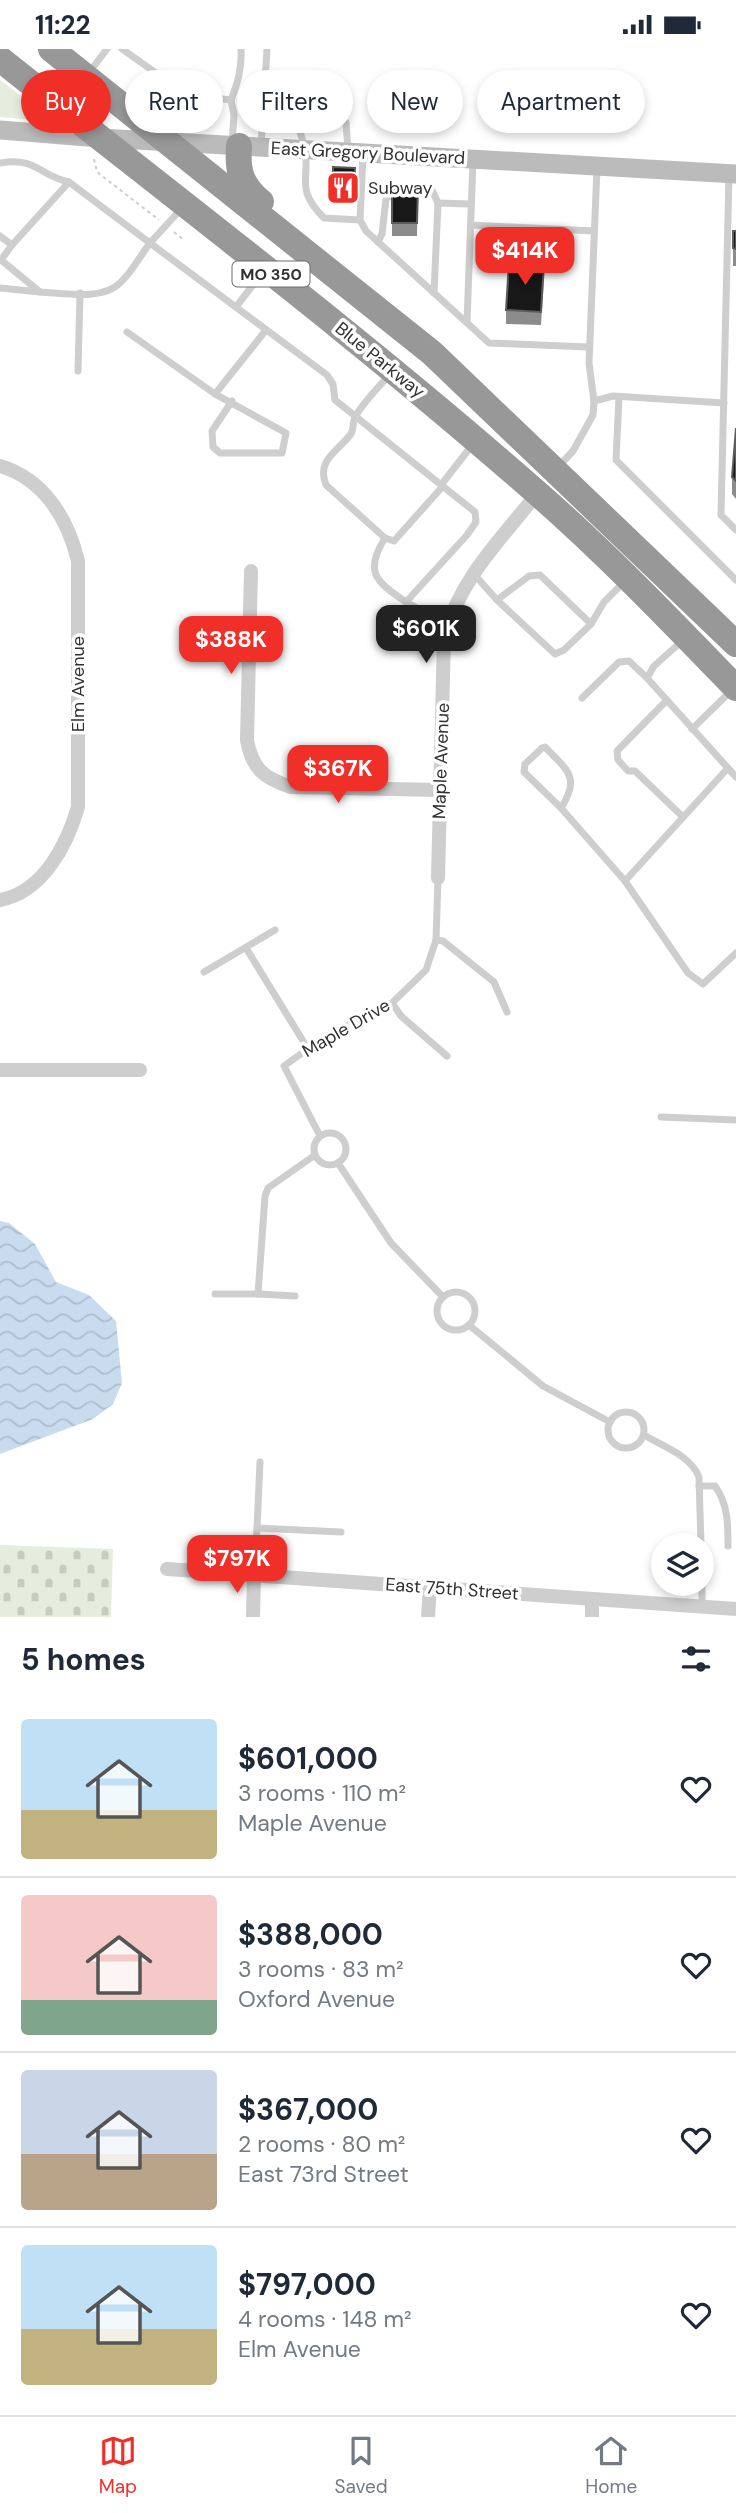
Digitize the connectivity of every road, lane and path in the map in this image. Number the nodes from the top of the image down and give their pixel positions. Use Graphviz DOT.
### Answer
graph roads {
  1 [pos="51,49"];
  2 [pos="107,49"];
  3 [pos="122,49"];
  4 [pos="241,49"];
  5 [pos="267,49"];
  6 [pos="0,59"];
  7 [pos="77,70"];
  8 [pos="91,70"];
  9 [pos="111,97"];
  10 [pos="231,100"];
  11 [pos="0,130"];
  12 [pos="300,133"];
  13 [pos="350,133"];
  14 [pos="167,141"];
  15 [pos="97,146"];
  16 [pos="244,146"];
  17 [pos="305,149"];
  18 [pos="356,153"];
  19 [pos="473,159"];
  20 [pos="0,163"];
  21 [pos="597,167"];
  22 [pos="733,174"];
  23 [pos="69,182"];
  24 [pos="438,203"];
  25 [pos="471,204"];
  26 [pos="184,205"];
  27 [pos="359,220"];
  28 [pos="471,225"];
  29 [pos="166,226"];
  30 [pos="594,231"];
  31 [pos="0,236"];
  32 [pos="184,240"];
  33 [pos="378,242"];
  34 [pos="150,243"];
  35 [pos="12,245"];
  36 [pos="493,259"];
  37 [pos="563,262"];
  38 [pos="320,263"];
  39 [pos="265,269"];
  40 [pos="0,288"];
  41 [pos="40,292"];
  42 [pos="80,293"];
  43 [pos="434,293"];
  44 [pos="236,307"];
  45 [pos="467,322"];
  46 [pos="266,330"];
  47 [pos="127,332"];
  48 [pos="589,347"];
  49 [pos="78,371"];
  50 [pos="393,371"];
  51 [pos="215,394"];
  52 [pos="619,397"];
  53 [pos="232,401"];
  54 [pos="594,401"];
  55 [pos="724,403"];
  56 [pos="355,417"];
  57 [pos="476,440"];
  58 [pos="0,466"];
  59 [pos="556,470"];
  60 [pos="442,485"];
  61 [pos="538,493"];
  62 [pos="736,530"];
  63 [pos="385,538"];
  64 [pos="251,571"];
  65 [pos="473,573"];
  66 [pos="627,579"];
  67 [pos="736,580"];
  68 [pos="497,600"];
  69 [pos="406,602"];
  70 [pos="449,620"];
  71 [pos="591,624"];
  72 [pos="686,638"];
  73 [pos="736,644"];
  74 [pos="647,678"];
  75 [pos="735,687"];
  76 [pos="582,698"];
  77 [pos="667,700"];
  78 [pos="692,729"];
  79 [pos="728,768"];
  80 [pos="736,777"];
  81 [pos="439,790"];
  82 [pos="561,808"];
  83 [pos="683,817"];
  84 [pos="438,878"];
  85 [pos="625,881"];
  86 [pos="0,900"];
  87 [pos="275,930"];
  88 [pos="436,940"];
  89 [pos="246,948"];
  90 [pos="736,954"];
  91 [pos="204,972"];
  92 [pos="391,1003"];
  93 [pos="506,1012"];
  94 [pos="308,1049"];
  95 [pos="447,1056"];
  96 [pos="0,1070"];
  97 [pos="140,1070"];
  98 [pos="661,1117"];
  99 [pos="736,1120"];
  100 [pos="320,1136"];
  101 [pos="315,1156"];
  102 [pos="338,1163"];
  103 [pos="215,1294"];
  104 [pos="258,1294"];
  105 [pos="295,1296"];
  106 [pos="443,1297"];
  107 [pos="469,1325"];
  108 [pos="610,1422"];
  109 [pos="644,1436"];
  110 [pos="260,1462"];
  111 [pos="699,1486"];
  112 [pos="257,1528"];
  113 [pos="341,1532"];
  114 [pos="701,1533"];
  115 [pos="728,1546"];
  116 [pos="167,1569"];
  117 [pos="254,1575"];
  118 [pos="430,1587"];
  119 [pos="702,1596"];
  120 [pos="592,1599"];
  121 [pos="702,1606"];
  122 [pos="736,1609"];
  123 [pos="253,1617"];
  124 [pos="428,1617"];
  125 [pos="592,1617"];
  1 -- 7 [label="highway, MO 350"];
  2 -- 8 [label="lane"];
  3 -- 10 [label="lane"];
  4 -- 10 [label="lane"];
  5 -- 16 [label="lane"];
  6 -- 15 [label="highway, Blue Parkway / MO 350"];
  9 -- 14 [label="highway, MO 350"];
  10 -- 16 [label="lane"];
  11 -- 15 [label="main road, East Gregory Boulevard"];
  12 -- 17 [label="lane"];
  13 -- 18 [label="lane"];
  14 -- 15 [label="main road, East Gregory Boulevard"];
  14 -- 16 [label="main road, East Gregory Boulevard"];
  14 -- 38 [label="highway, MO 350"];
  15 -- 26 [label="highway, Blue Parkway / MO 350"];
  15 -- 29 [label="path"];
  16 -- 17 [label="main road, East Gregory Boulevard"];
  16 -- 38 [label="highway"];
  17 -- 18 [label="main road, East Gregory Boulevard"];
  17 -- 27 [label="lane"];
  18 -- 19 [label="main road, East Gregory Boulevard"];
  18 -- 27 [label="lane"];
  19 -- 21 [label="main road, East Gregory Boulevard"];
  19 -- 25 [label="lane"];
  20 -- 23 [label="lane"];
  21 -- 22 [label="main road, East Gregory Boulevard"];
  21 -- 30 [label="lane"];
  22 -- 55 [label="lane"];
  23 -- 34 [label="lane"];
  23 -- 35 [label="lane"];
  24 -- 25 [label="lane"];
  24 -- 33 [label="lane"];
  24 -- 43 [label="lane"];
  25 -- 28 [label="lane"];
  26 -- 29 [label="lane"];
  26 -- 39 [label="highway, Blue Parkway / MO 350"];
  27 -- 33 [label="lane"];
  28 -- 30 [label="lane"];
  28 -- 45 [label="lane"];
  29 -- 32 [label="path"];
  29 -- 34 [label="lane"];
  30 -- 48 [label="lane"];
  31 -- 35 [label="lane"];
  33 -- 43 [label="lane"];
  34 -- 42 [label="lane"];
  34 -- 44 [label="lane"];
  35 -- 41 [label="lane"];
  36 -- 37 [label="lane"];
  38 -- 59 [label="highway, MO 350"];
  39 -- 44 [label="lane"];
  39 -- 50 [label="highway, Blue Parkway / MO 350"];
  40 -- 41 [label="lane"];
  41 -- 42 [label="lane"];
  42 -- 49 [label="lane"];
  43 -- 45 [label="lane"];
  44 -- 46 [label="lane"];
  45 -- 48 [label="lane"];
  46 -- 51 [label="lane"];
  46 -- 56 [label="lane"];
  47 -- 51 [label="lane"];
  48 -- 54 [label="lane"];
  50 -- 56 [label="lane"];
  50 -- 57 [label="highway, Blue Parkway / MO 350"];
  51 -- 53 [label="lane"];
  52 -- 54 [label="lane"];
  52 -- 55 [label="lane"];
  52 -- 67 [label="lane"];
  53 -- 53 [label="lane"];
  54 -- 59 [label="lane"];
  55 -- 62 [label="lane"];
  56 -- 60 [label="lane"];
  56 -- 63 [label="lane"];
  57 -- 60 [label="lane"];
  57 -- 61 [label="highway, Blue Parkway / MO 350"];
  58 -- 86 [label="street, Elm Avenue"];
  59 -- 61 [label="street, Maple Avenue"];
  59 -- 73 [label="highway, MO 350"];
  60 -- 63 [label="lane"];
  60 -- 69 [label="lane"];
  61 -- 65 [label="street, Maple Avenue"];
  61 -- 66 [label="highway, Blue Parkway / MO 350"];
  63 -- 69 [label="lane"];
  64 -- 81 [label="street"];
  65 -- 68 [label="lane"];
  65 -- 70 [label="street, Maple Avenue"];
  66 -- 71 [label="lane"];
  66 -- 72 [label="highway, Blue Parkway / MO 350"];
  68 -- 71 [label="lane"];
  68 -- 71 [label="lane"];
  69 -- 70 [label="lane"];
  70 -- 81 [label="street, Maple Avenue"];
  72 -- 74 [label="lane"];
  72 -- 75 [label="highway, Blue Parkway / MO 350"];
  74 -- 76 [label="lane"];
  74 -- 77 [label="lane"];
  75 -- 78 [label="lane"];
  77 -- 78 [label="lane"];
  77 -- 83 [label="lane"];
  78 -- 79 [label="lane"];
  79 -- 80 [label="lane"];
  79 -- 83 [label="lane"];
  81 -- 84 [label="street, Maple Avenue"];
  82 -- 82 [label="lane"];
  82 -- 85 [label="lane"];
  83 -- 85 [label="lane"];
  84 -- 88 [label="lane, Maple Drive"];
  85 -- 90 [label="lane"];
  87 -- 89 [label="lane"];
  88 -- 92 [label="lane, Maple Drive"];
  88 -- 93 [label="lane"];
  89 -- 91 [label="lane"];
  89 -- 94 [label="lane"];
  92 -- 94 [label="lane, Maple Drive"];
  92 -- 95 [label="lane"];
  94 -- 100 [label="lane, Maple Drive"];
  96 -- 97 [label="street"];
  98 -- 99 [label="lane"];
  100 -- 101 [label="lane"];
  100 -- 102 [label="lane"];
  101 -- 102 [label="lane"];
  101 -- 104 [label="lane"];
  102 -- 106 [label="lane"];
  103 -- 104 [label="lane"];
  104 -- 105 [label="lane"];
  106 -- 107 [label="lane"];
  106 -- 107 [label="lane"];
  107 -- 108 [label="lane"];
  108 -- 109 [label="lane"];
  108 -- 109 [label="lane"];
  109 -- 111 [label="lane"];
  110 -- 112 [label="lane"];
  111 -- 114 [label="lane"];
  111 -- 115 [label="lane"];
  112 -- 113 [label="lane"];
  112 -- 117 [label="lane"];
  116 -- 117 [label="street, East 75th Street"];
  117 -- 118 [label="street, East 75th Street"];
  117 -- 123 [label="street"];
  118 -- 120 [label="street, East 75th Street"];
  118 -- 124 [label="street"];
  119 -- 121 [label="lane"];
  120 -- 121 [label="street, East 75th Street"];
  120 -- 125 [label="street"];
  121 -- 122 [label="street, East 75th Street"];
}
